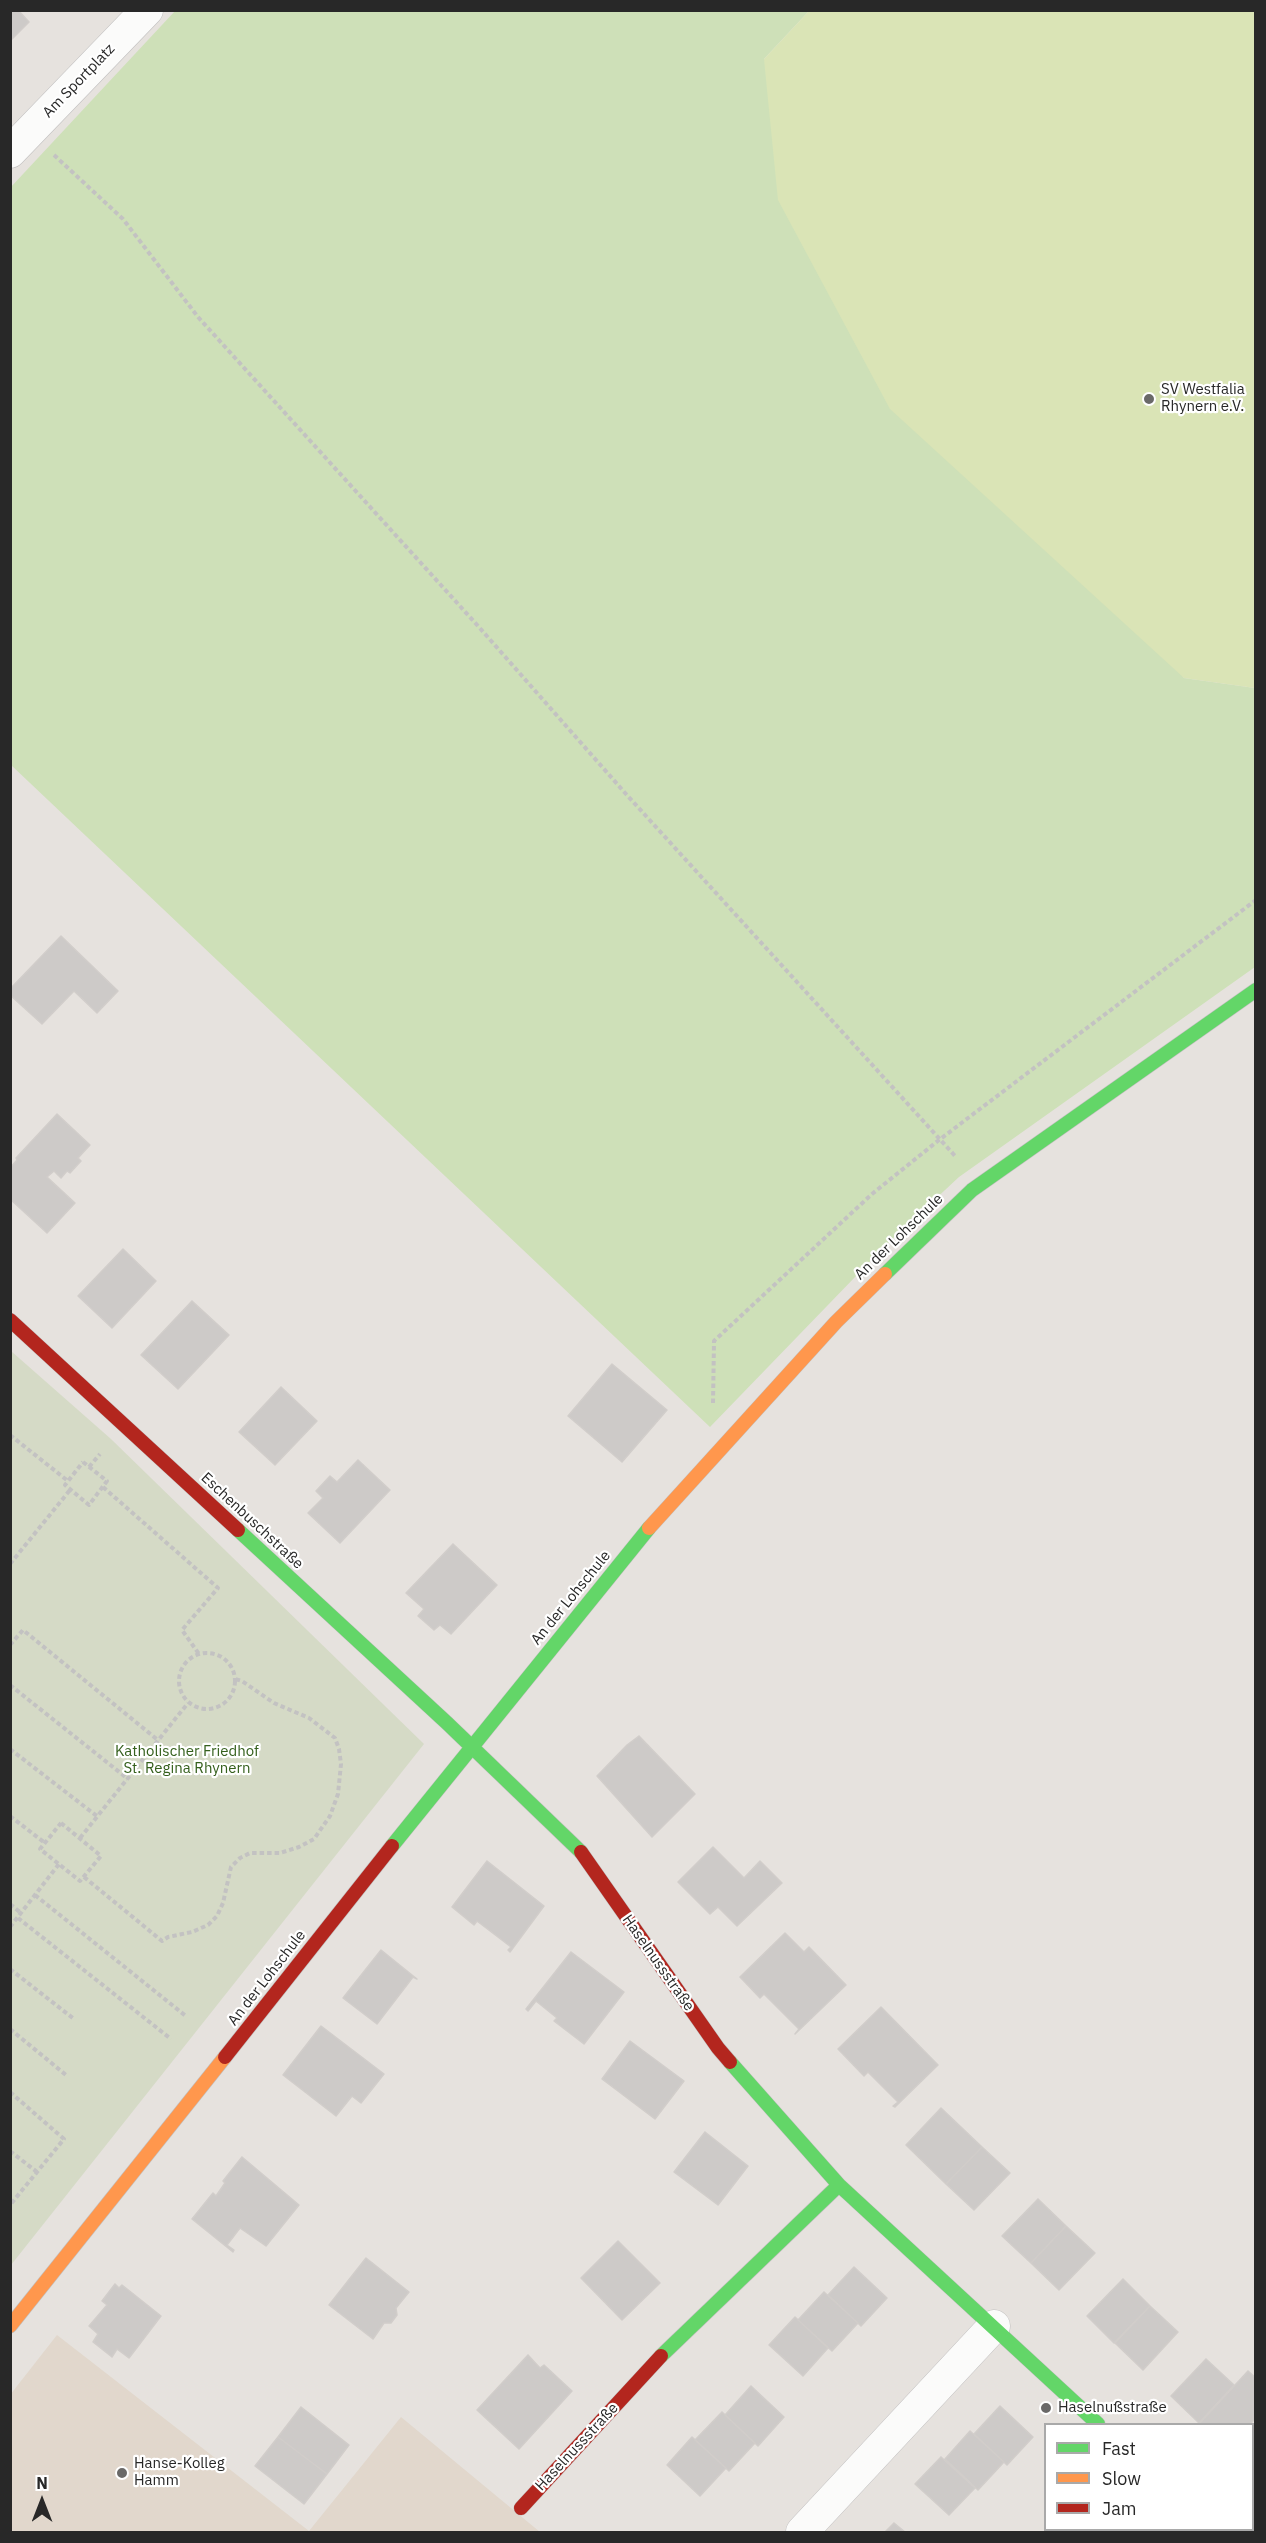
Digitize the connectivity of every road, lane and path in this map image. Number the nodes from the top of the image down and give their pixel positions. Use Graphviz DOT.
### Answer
graph roads {
  1 [pos="147,10"];
  2 [pos="20,142"];
  3 [pos="1256,900"];
  4 [pos="1256,990"];
  5 [pos="939,1140"];
  6 [pos="981,1184"];
  7 [pos="10,1320"];
  8 [pos="10,1435"];
  9 [pos="104,1449"];
  10 [pos="711,1458"];
  11 [pos="89,1467"];
  12 [pos="68,1481"];
  13 [pos="103,1487"];
  14 [pos="70,1490"];
  15 [pos="10,1564"];
  16 [pos="10,1645"];
  17 [pos="199,1654"];
  18 [pos="235,1679"];
  19 [pos="10,1685"];
  20 [pos="188,1703"];
  21 [pos="159,1741"];
  22 [pos="471,1747"];
  23 [pos="10,1749"];
  24 [pos="128,1779"];
  25 [pos="10,1816"];
  26 [pos="98,1817"];
  27 [pos="80,1838"];
  28 [pos="45,1843"];
  29 [pos="59,1864"];
  30 [pos="84,1877"];
  31 [pos="35,1895"];
  32 [pos="10,1904"];
  33 [pos="21,1913"];
  34 [pos="18,1917"];
  35 [pos="10,1927"];
  36 [pos="10,1969"];
  37 [pos="187,2017"];
  38 [pos="74,2019"];
  39 [pos="10,2029"];
  40 [pos="171,2039"];
  41 [pos="66,2075"];
  42 [pos="10,2092"];
  43 [pos="10,2151"];
  44 [pos="37,2172"];
  45 [pos="839,2185"];
  46 [pos="10,2205"];
  47 [pos="10,2326"];
  48 [pos="994,2326"];
  49 [pos="1097,2423"];
  50 [pos="521,2508"];
  51 [pos="802,2532"];
  1 -- 2 [label="street, Am Sportplatz"];
  2 -- 5 [label="path"];
  3 -- 5 [label="path"];
  4 -- 6 [label="street, An der Lohschule"];
  5 -- 6 [label="path"];
  5 -- 10 [label="path"];
  6 -- 10 [label="street, An der Lohschule"];
  7 -- 22 [label="street, Eschenbuschstraße"];
  8 -- 12 [label="path"];
  9 -- 11 [label="path"];
  10 -- 22 [label="street, An der Lohschule"];
  11 -- 12 [label="path"];
  11 -- 13 [label="path"];
  12 -- 14 [label="path"];
  13 -- 14 [label="path"];
  13 -- 17 [label="path"];
  14 -- 15 [label="path"];
  16 -- 21 [label="path"];
  17 -- 18 [label="path"];
  17 -- 20 [label="path"];
  18 -- 20 [label="path"];
  18 -- 30 [label="path"];
  19 -- 24 [label="path"];
  20 -- 21 [label="path"];
  21 -- 24 [label="path"];
  22 -- 45 [label="street, Haselnussstraße"];
  22 -- 47 [label="street, An der Lohschule"];
  23 -- 26 [label="path"];
  24 -- 26 [label="path"];
  25 -- 28 [label="path"];
  26 -- 27 [label="path"];
  27 -- 28 [label="path"];
  27 -- 30 [label="path"];
  28 -- 29 [label="path"];
  29 -- 30 [label="path"];
  29 -- 31 [label="path"];
  31 -- 33 [label="path"];
  31 -- 37 [label="path"];
  32 -- 33 [label="path"];
  33 -- 34 [label="path"];
  34 -- 35 [label="path"];
  34 -- 40 [label="path"];
  36 -- 38 [label="path"];
  39 -- 41 [label="path"];
  42 -- 44 [label="path"];
  43 -- 44 [label="path"];
  44 -- 46 [label="path"];
  45 -- 48 [label="street, Haselnussstraße"];
  45 -- 50 [label="street, Haselnussstraße"];
  48 -- 49 [label="street, Haselnussstraße"];
  48 -- 51 [label="street"];
}
